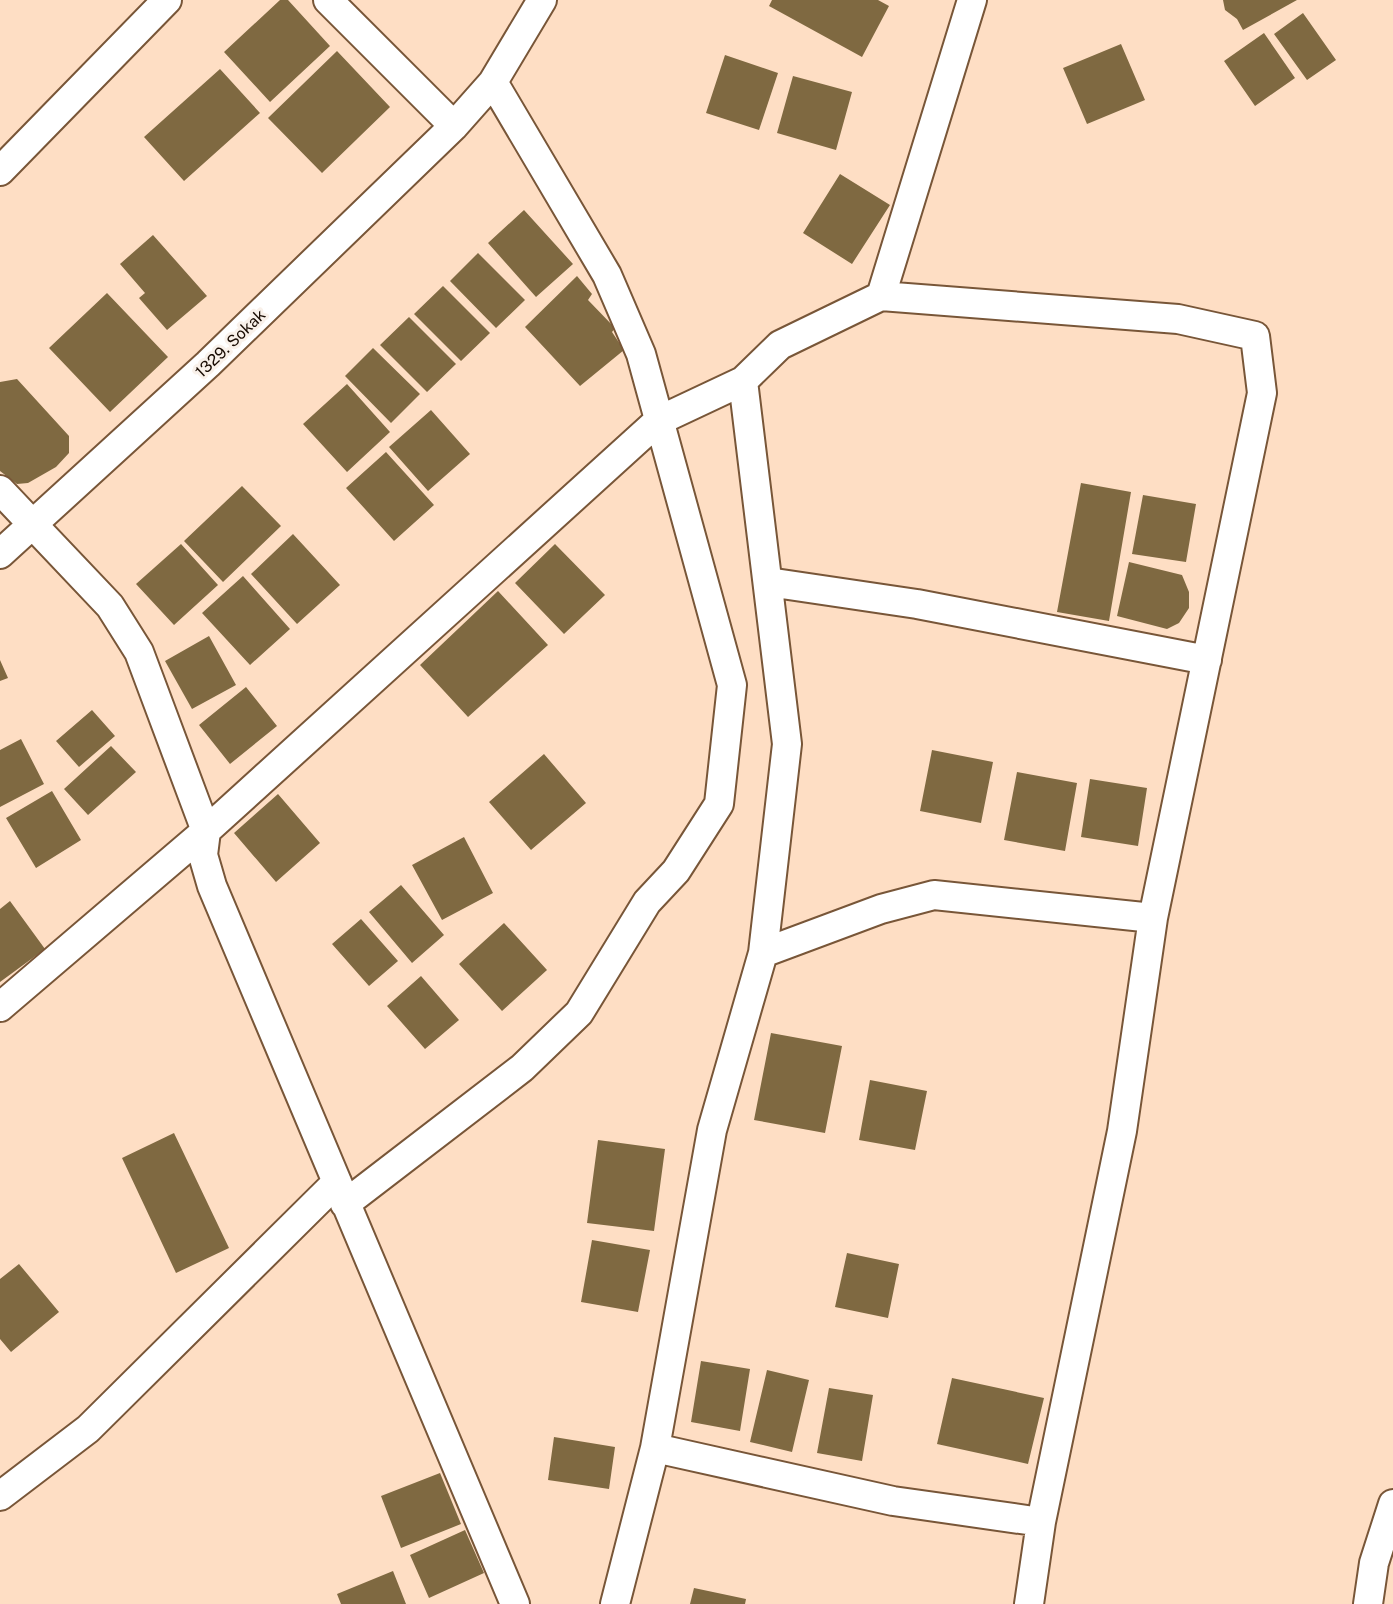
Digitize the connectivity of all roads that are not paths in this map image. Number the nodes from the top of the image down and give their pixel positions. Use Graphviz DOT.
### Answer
graph roads {
  1 [pos="167,0"];
  2 [pos="328,0"];
  3 [pos="542,0"];
  4 [pos="972,0"];
  5 [pos="493,82"];
  6 [pos="454,126"];
  7 [pos="0,171"];
  8 [pos="881,296"];
  9 [pos="743,381"];
  10 [pos="658,421"];
  11 [pos="0,490"];
  12 [pos="33,523"];
  13 [pos="0,554"];
  14 [pos="768,582"];
  15 [pos="1207,660"];
  16 [pos="206,831"];
  17 [pos="1153,918"];
  18 [pos="764,953"];
  19 [pos="0,1007"];
  20 [pos="341,1193"];
  21 [pos="655,1448"];
  22 [pos="0,1496"];
  23 [pos="1393,1504"];
  24 [pos="1041,1522"];
  25 [pos="515,1604"];
  26 [pos="615,1604"];
  27 [pos="1029,1604"];
  28 [pos="1368,1604"];
  1 -- 7 [label="street"];
  2 -- 6 [label="street"];
  3 -- 5 [label="street, 1329. Sokak"];
  4 -- 8 [label="street"];
  5 -- 6 [label="street, 1329. Sokak"];
  5 -- 10 [label="street"];
  6 -- 12 [label="street, 1329. Sokak"];
  8 -- 9 [label="street"];
  8 -- 15 [label="street"];
  9 -- 10 [label="street"];
  9 -- 14 [label="street"];
  10 -- 16 [label="street"];
  10 -- 20 [label="street"];
  11 -- 12 [label="street"];
  12 -- 13 [label="street, 1329. Sokak"];
  12 -- 16 [label="street"];
  14 -- 15 [label="street"];
  14 -- 18 [label="street"];
  15 -- 17 [label="street"];
  16 -- 19 [label="street"];
  16 -- 20 [label="street"];
  17 -- 18 [label="street"];
  17 -- 24 [label="street"];
  18 -- 21 [label="street"];
  20 -- 22 [label="street"];
  20 -- 25 [label="street"];
  21 -- 24 [label="street"];
  21 -- 26 [label="street"];
  23 -- 28 [label="street"];
  24 -- 27 [label="street"];
}
